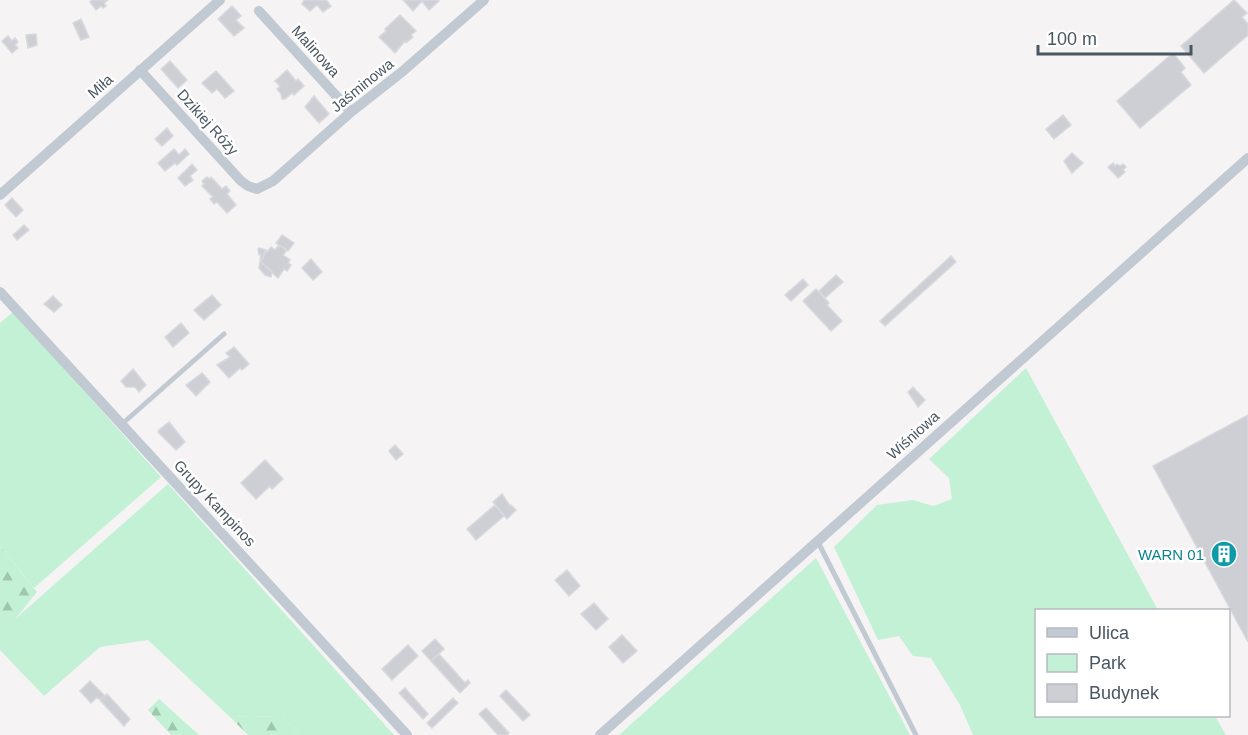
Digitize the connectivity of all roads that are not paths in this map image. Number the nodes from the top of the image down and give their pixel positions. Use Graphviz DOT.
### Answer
graph roads {
  1 [pos="220,0"];
  2 [pos="484,0"];
  3 [pos="259,11"];
  4 [pos="140,70"];
  5 [pos="351,112"];
  6 [pos="1248,158"];
  7 [pos="257,189"];
  8 [pos="0,195"];
  9 [pos="0,292"];
  10 [pos="224,334"];
  11 [pos="122,424"];
  12 [pos="817,540"];
  13 [pos="407,735"];
  14 [pos="600,735"];
  15 [pos="916,735"];
  1 -- 4 [label="street, Miła"];
  2 -- 5 [label="street, Jaśminowa"];
  3 -- 5 [label="street, Malinowa"];
  4 -- 7 [label="street, Dzikiej Róży"];
  4 -- 8 [label="street, Miła"];
  5 -- 7 [label="street, Jaśminowa"];
  6 -- 12 [label="street, Wiśniowa"];
  9 -- 11 [label="street, Grupy Kampinos"];
  10 -- 11 [label="lane"];
  11 -- 13 [label="street, Grupy Kampinos"];
  12 -- 14 [label="street, Wiśniowa"];
  12 -- 15 [label="lane"];
}
